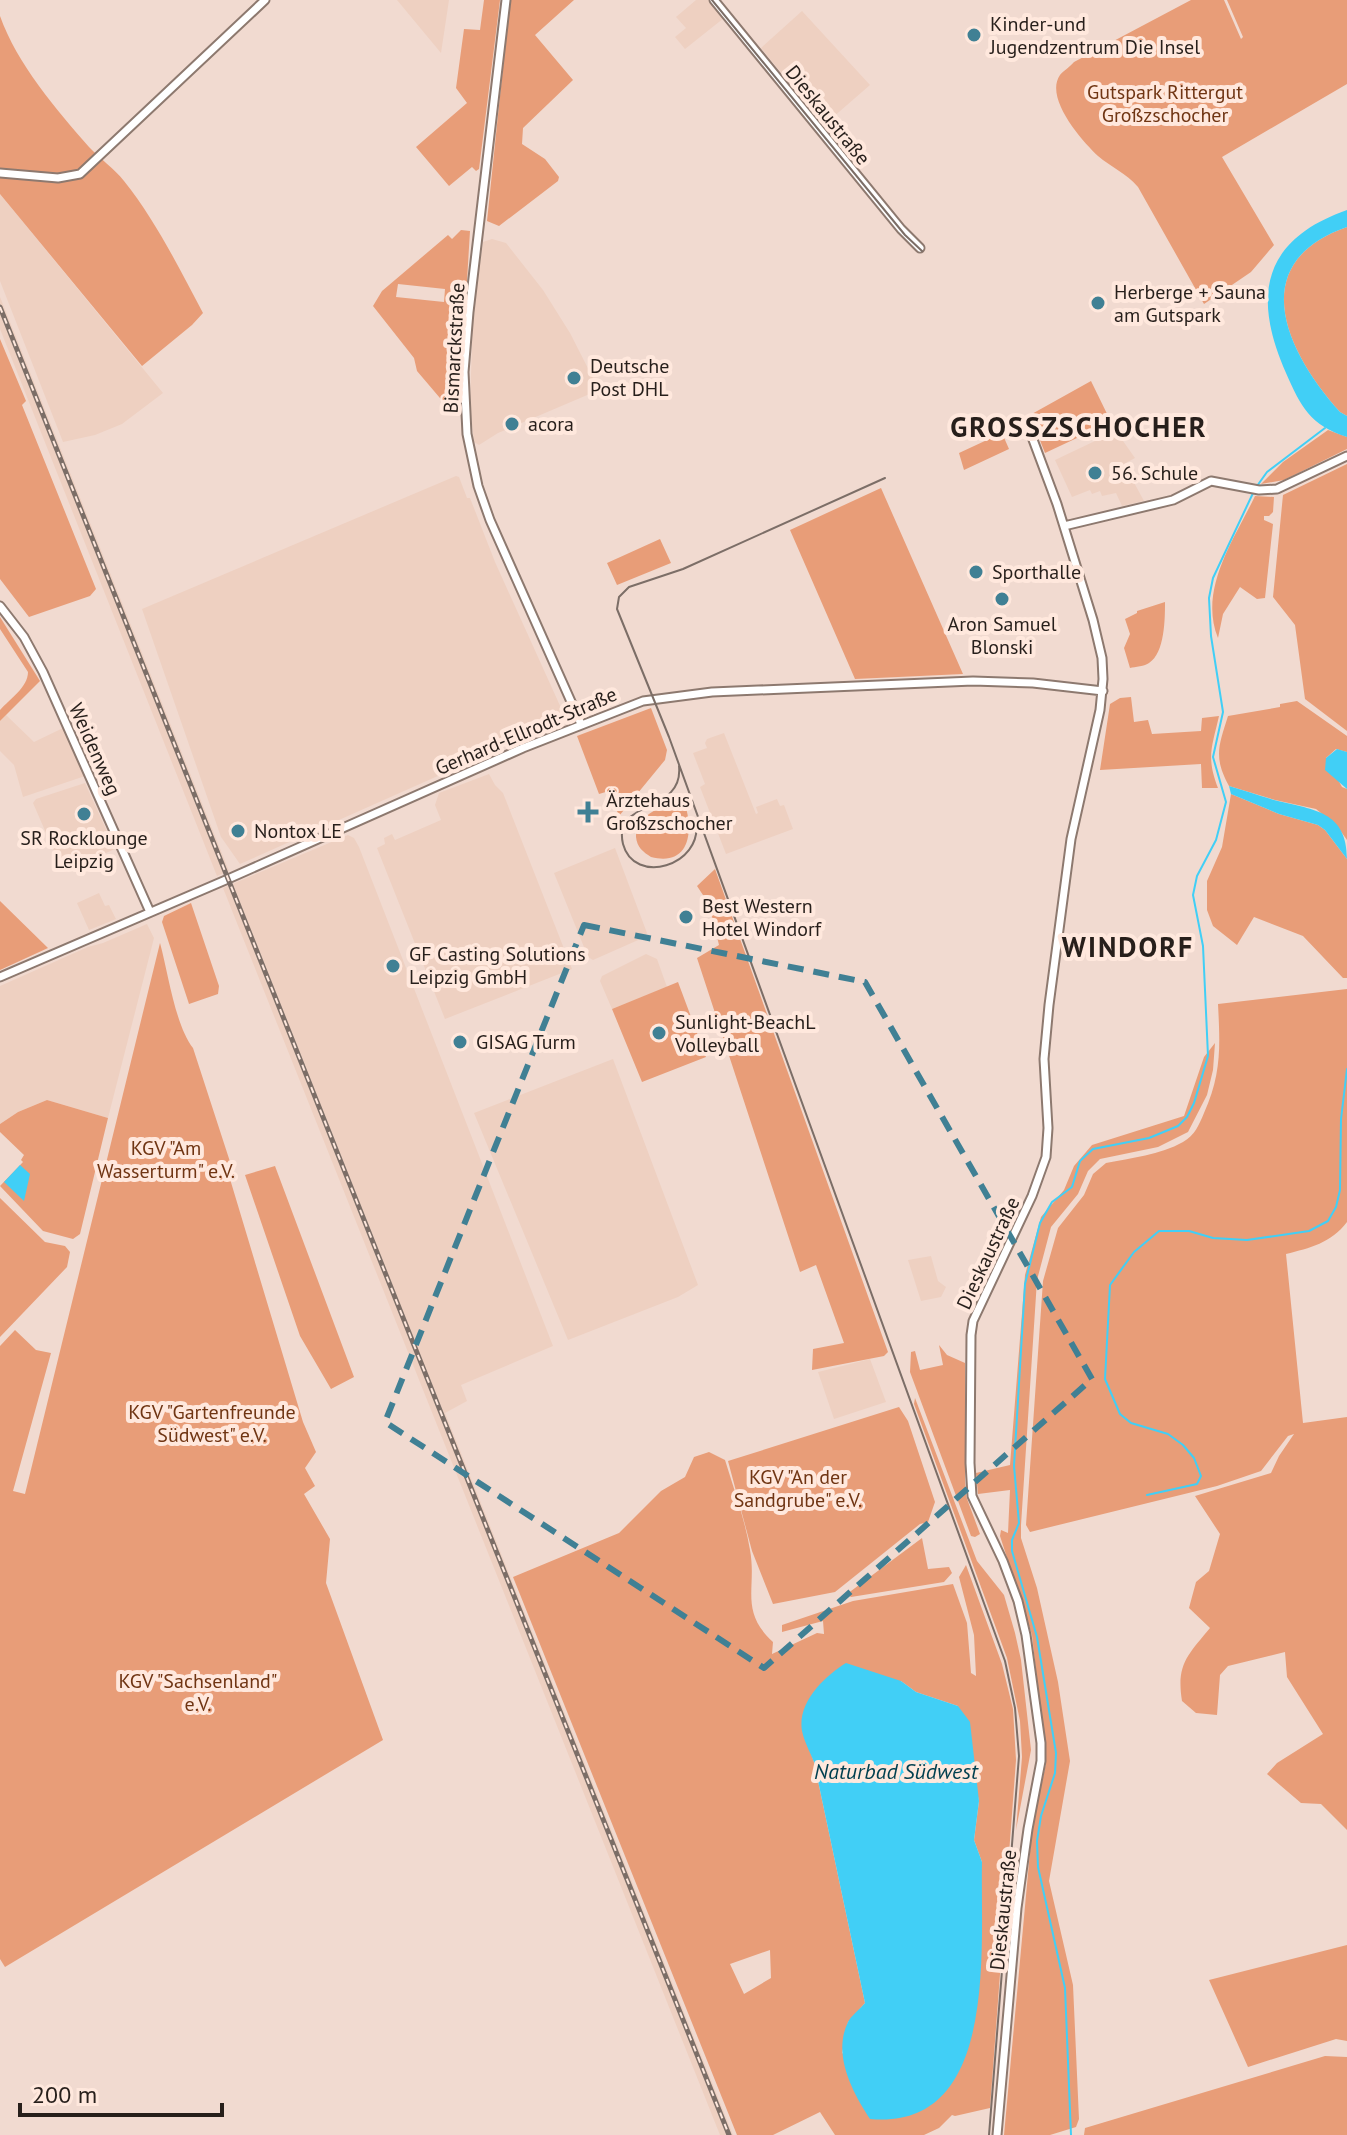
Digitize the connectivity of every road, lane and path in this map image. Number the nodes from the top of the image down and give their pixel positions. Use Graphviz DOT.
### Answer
graph roads {
  1 [pos="265,0"];
  2 [pos="506,0"];
  3 [pos="714,0"];
  4 [pos="0,173"];
  5 [pos="920,248"];
  6 [pos="1032,437"];
  7 [pos="1347,456"];
  8 [pos="1064,526"];
  9 [pos="0,606"];
  10 [pos="1103,691"];
  11 [pos="581,724"];
  12 [pos="150,912"];
  13 [pos="0,977"];
  14 [pos="997,2135"];
  1 -- 4 [label="main road"];
  2 -- 11 [label="main road, Bismarckstraße"];
  3 -- 5 [label="main road, Dieskaustraße"];
  6 -- 8 [label="main road, Dieskaustraße"];
  7 -- 8 [label="main road"];
  8 -- 10 [label="main road, Dieskaustraße"];
  9 -- 12 [label="main road, Weidenweg"];
  10 -- 11 [label="main road, Gerhard-Ellrodt-Straße"];
  10 -- 14 [label="main road, Dieskaustraße"];
  11 -- 12 [label="main road, Gerhard-Ellrodt-Straße"];
  12 -- 13 [label="main road, Gerhard-Ellrodt-Straße"];
}
